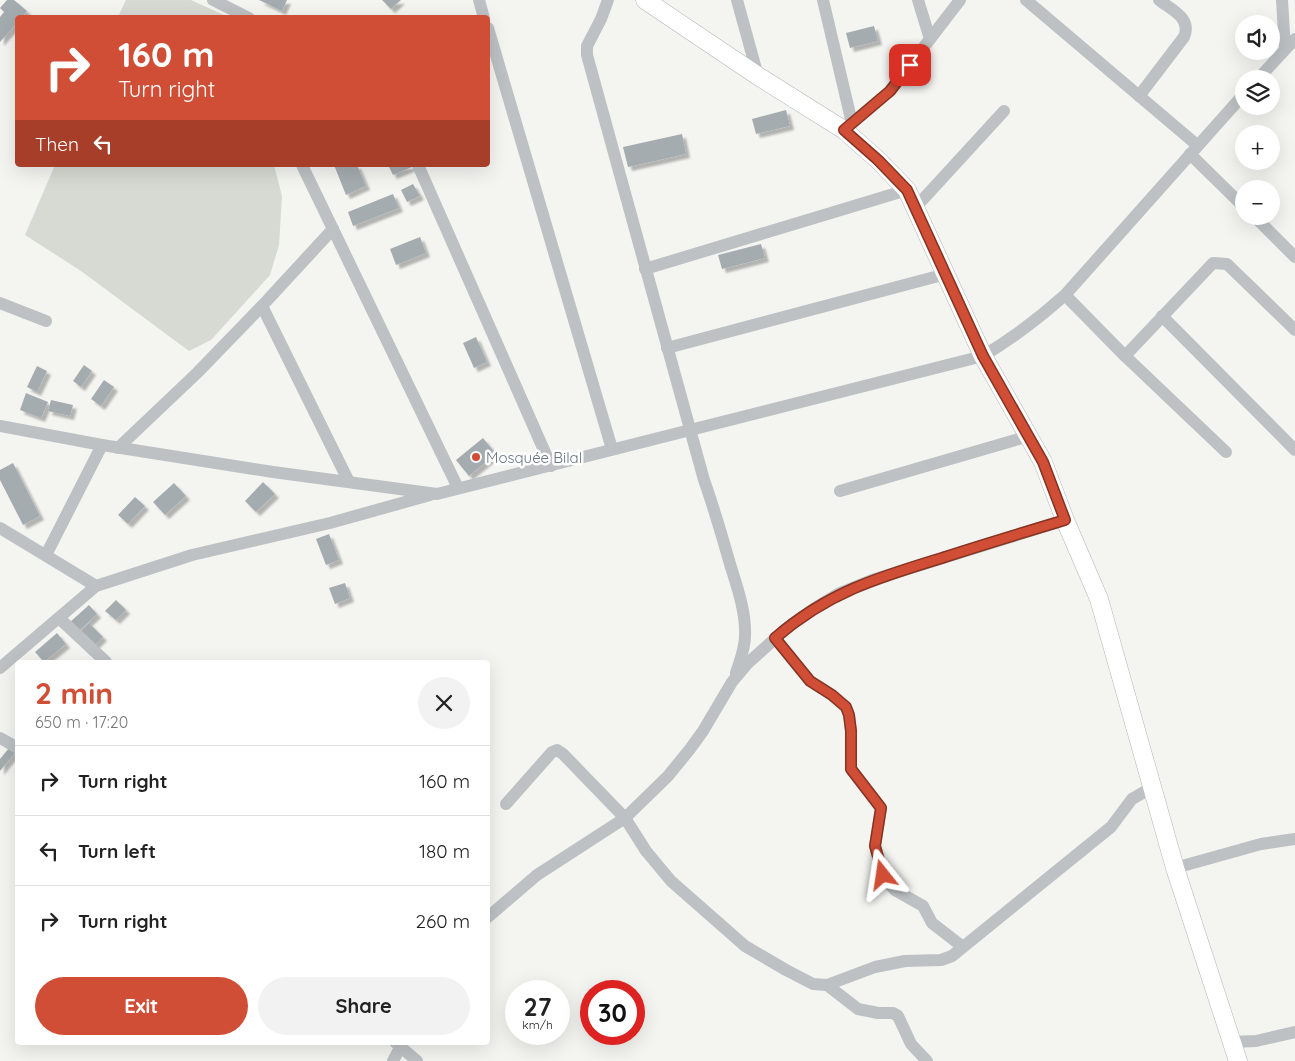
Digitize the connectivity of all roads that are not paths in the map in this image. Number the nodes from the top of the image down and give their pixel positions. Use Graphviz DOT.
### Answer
graph roads {
  1 [pos="213,0"];
  2 [pos="479,0"];
  3 [pos="608,0"];
  4 [pos="644,0"];
  5 [pos="737,0"];
  6 [pos="823,0"];
  7 [pos="918,0"];
  8 [pos="960,0"];
  9 [pos="1026,0"];
  10 [pos="1159,0"];
  11 [pos="1282,0"];
  12 [pos="235,13"];
  13 [pos="483,15"];
  14 [pos="490,35"];
  15 [pos="930,39"];
  16 [pos="1295,39"];
  17 [pos="1285,49"];
  18 [pos="1266,70"];
  19 [pos="758,76"];
  20 [pos="1139,96"];
  21 [pos="1235,104"];
  22 [pos="1004,111"];
  23 [pos="848,127"];
  24 [pos="1194,150"];
  25 [pos="303,167"];
  26 [pos="419,167"];
  27 [pos="907,190"];
  28 [pos="1235,197"];
  29 [pos="915,208"];
  30 [pos="1263,225"];
  31 [pos="334,229"];
  32 [pos="1295,257"];
  33 [pos="645,270"];
  34 [pos="946,274"];
  35 [pos="1065,295"];
  36 [pos="0,303"];
  37 [pos="262,306"];
  38 [pos="1162,316"];
  39 [pos="46,321"];
  40 [pos="1295,330"];
  41 [pos="667,348"];
  42 [pos="983,356"];
  43 [pos="1125,356"];
  44 [pos="0,426"];
  45 [pos="691,431"];
  46 [pos="1029,436"];
  47 [pos="102,445"];
  48 [pos="118,448"];
  49 [pos="612,449"];
  50 [pos="1295,450"];
  51 [pos="1226,452"];
  52 [pos="550,466"];
  53 [pos="349,482"];
  54 [pos="458,488"];
  55 [pos="840,491"];
  56 [pos="436,494"];
  57 [pos="1065,520"];
  58 [pos="0,528"];
  59 [pos="46,555"];
  60 [pos="96,586"];
  61 [pos="59,618"];
  62 [pos="775,638"];
  63 [pos="104,660"];
  64 [pos="0,668"];
  65 [pos="732,682"];
  66 [pos="0,738"];
  67 [pos="15,746"];
  68 [pos="1151,788"];
  69 [pos="506,804"];
  70 [pos="625,818"];
  71 [pos="1295,840"];
  72 [pos="1175,868"];
  73 [pos="490,915"];
  74 [pos="963,947"];
  75 [pos="827,985"];
  76 [pos="1295,1032"];
  77 [pos="1232,1042"];
  78 [pos="399,1045"];
  79 [pos="400,1045"];
  80 [pos="393,1061"];
  81 [pos="417,1061"];
  82 [pos="927,1061"];
  83 [pos="1238,1061"];
  1 -- 12 [label="street"];
  2 -- 13 [label="street"];
  3 -- 33 [label="street"];
  4 -- 19 [label="main road"];
  5 -- 19 [label="street"];
  6 -- 23 [label="street"];
  7 -- 15 [label="street"];
  8 -- 15 [label="street"];
  9 -- 20 [label="street"];
  10 -- 20 [label="street"];
  11 -- 17 [label="street"];
  14 -- 49 [label="street"];
  15 -- 23 [label="street"];
  16 -- 17 [label="street"];
  17 -- 18 [label="street"];
  19 -- 23 [label="main road"];
  20 -- 24 [label="street"];
  21 -- 24 [label="street"];
  22 -- 29 [label="street"];
  23 -- 27 [label="main road"];
  24 -- 28 [label="street"];
  24 -- 35 [label="street"];
  25 -- 31 [label="street"];
  26 -- 52 [label="street"];
  27 -- 29 [label="main road"];
  27 -- 33 [label="street"];
  29 -- 34 [label="main road"];
  30 -- 32 [label="street"];
  31 -- 37 [label="street"];
  31 -- 54 [label="street"];
  33 -- 41 [label="street"];
  34 -- 41 [label="street"];
  34 -- 42 [label="main road"];
  35 -- 42 [label="street"];
  35 -- 43 [label="street"];
  36 -- 39 [label="street"];
  37 -- 48 [label="street"];
  37 -- 53 [label="street"];
  38 -- 40 [label="street"];
  38 -- 43 [label="street"];
  38 -- 50 [label="street"];
  41 -- 45 [label="street"];
  42 -- 45 [label="street"];
  42 -- 46 [label="main road"];
  43 -- 51 [label="street"];
  44 -- 47 [label="street"];
  45 -- 49 [label="street"];
  45 -- 65 [label="street"];
  46 -- 55 [label="street"];
  46 -- 57 [label="main road"];
  47 -- 48 [label="street"];
  47 -- 59 [label="street"];
  48 -- 53 [label="street"];
  49 -- 52 [label="street"];
  52 -- 54 [label="street"];
  53 -- 56 [label="street"];
  54 -- 56 [label="street"];
  56 -- 60 [label="street"];
  57 -- 62 [label="street"];
  57 -- 68 [label="main road"];
  58 -- 59 [label="street"];
  59 -- 60 [label="street"];
  60 -- 61 [label="street"];
  61 -- 63 [label="street"];
  61 -- 64 [label="street"];
  62 -- 65 [label="street"];
  62 -- 74 [label="street"];
  65 -- 70 [label="street"];
  66 -- 67 [label="street"];
  68 -- 72 [label="main road"];
  68 -- 74 [label="street"];
  69 -- 70 [label="street"];
  70 -- 73 [label="street"];
  70 -- 75 [label="street"];
  71 -- 72 [label="street"];
  72 -- 77 [label="main road"];
  74 -- 75 [label="street"];
  75 -- 82 [label="street"];
  76 -- 77 [label="street"];
  77 -- 83 [label="main road"];
  78 -- 80 [label="street"];
  79 -- 81 [label="street"];
}
